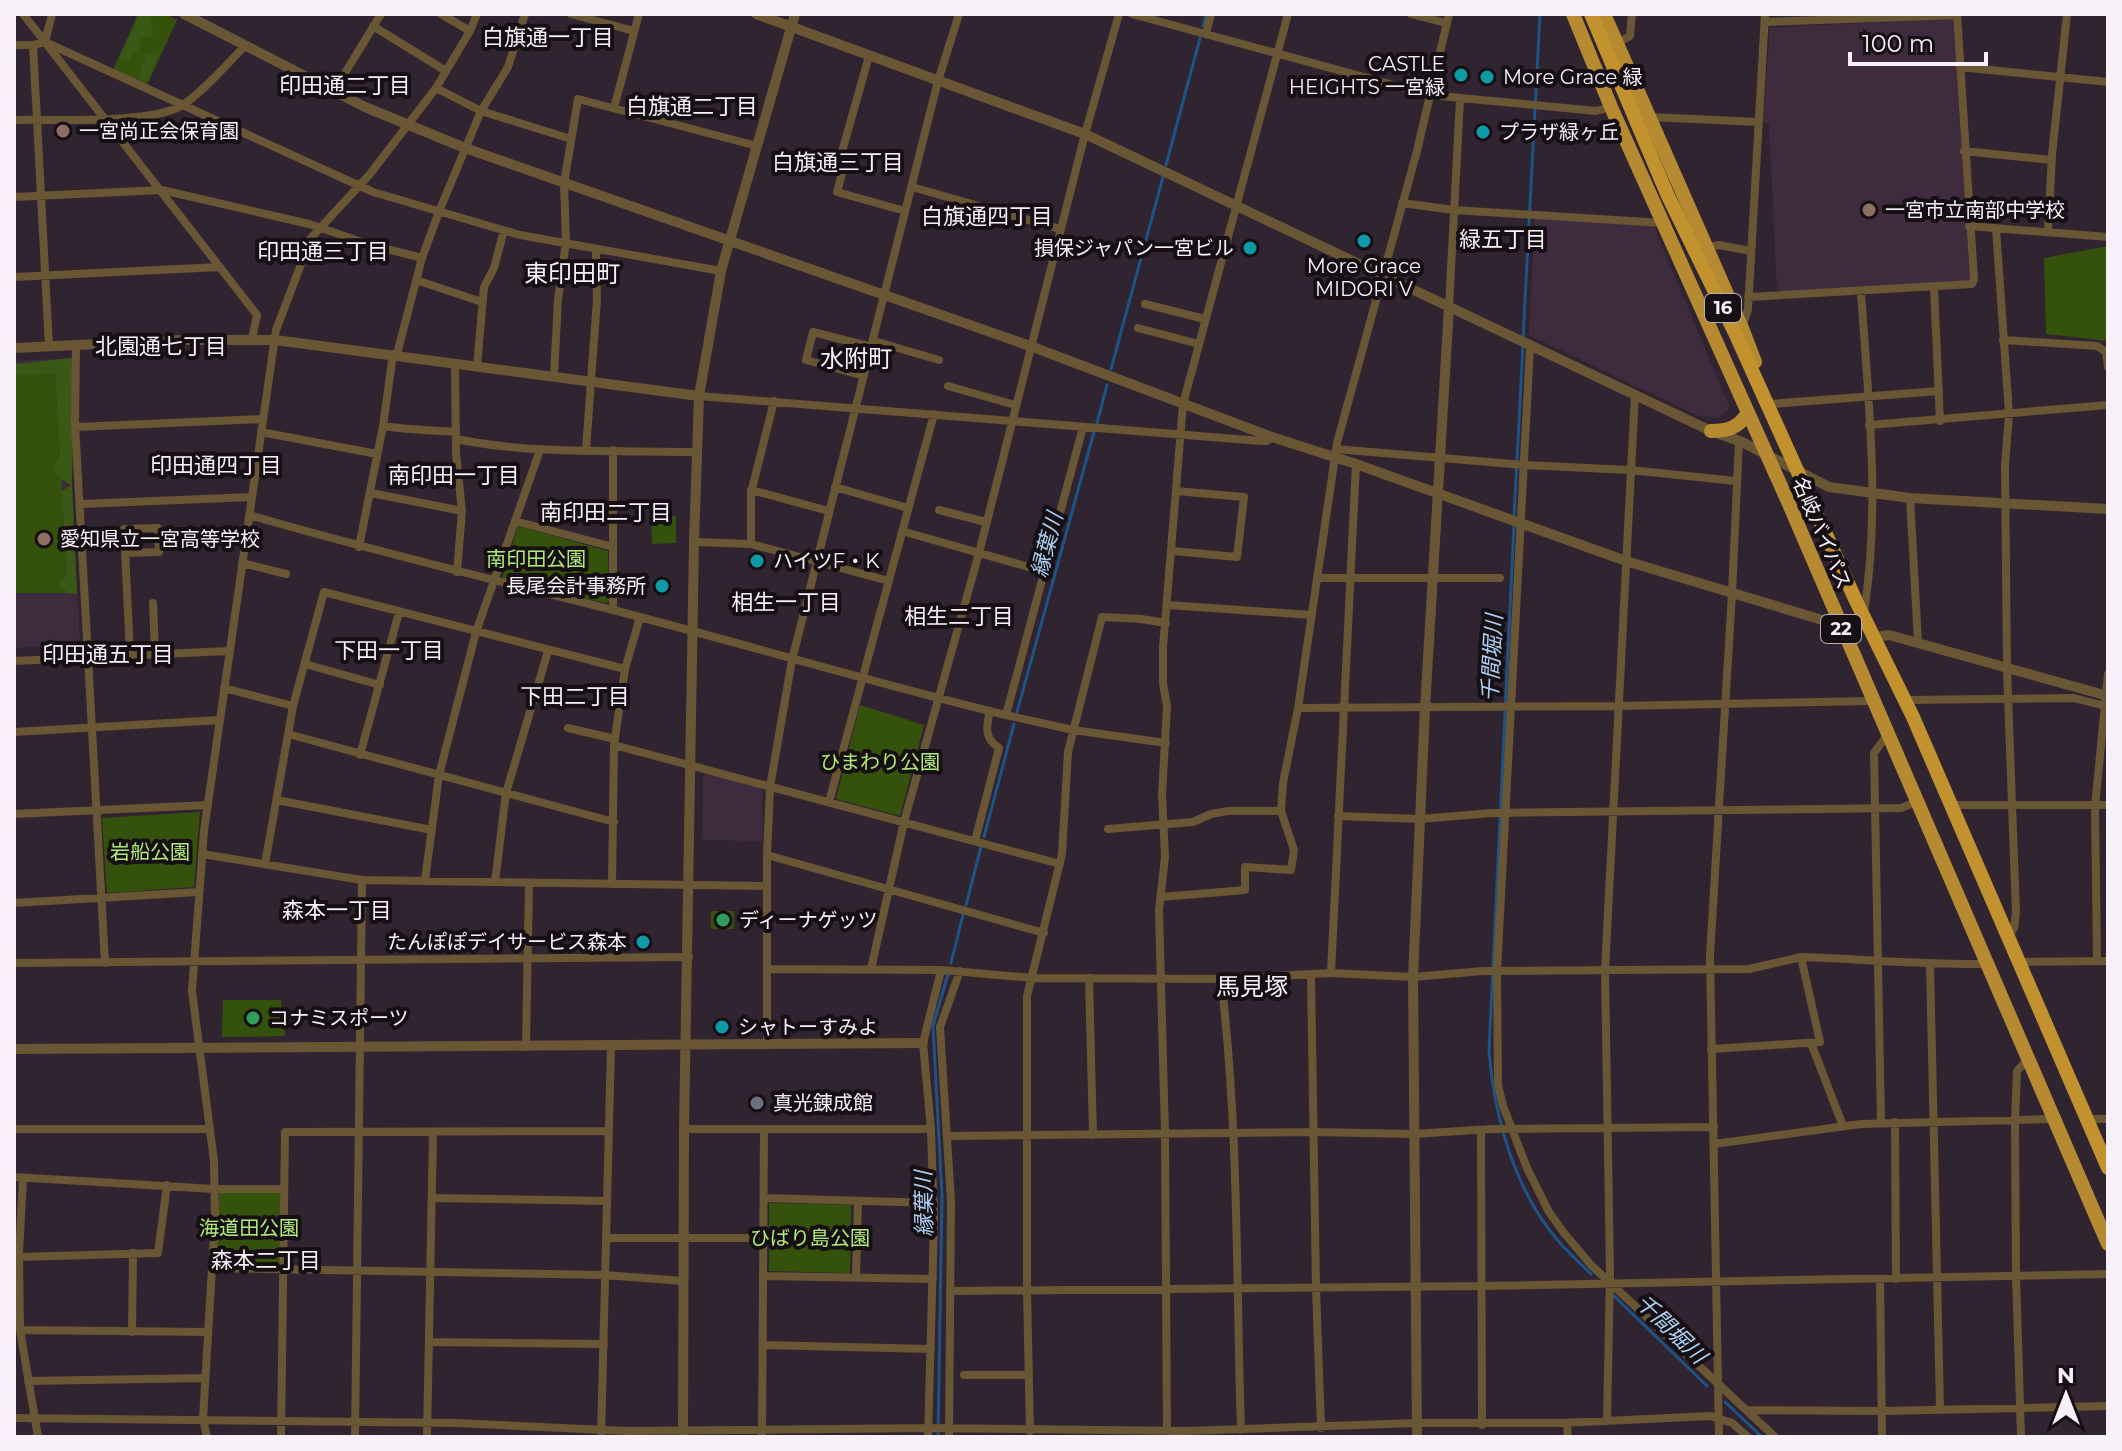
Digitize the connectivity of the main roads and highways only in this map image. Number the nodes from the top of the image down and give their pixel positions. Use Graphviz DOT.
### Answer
graph roads {
  1 [pos="1573,14"];
  2 [pos="1591,14"];
  3 [pos="1604,14"];
  4 [pos="1748,413"];
  5 [pos="1711,431"];
  6 [pos="2108,1168"];
  7 [pos="2108,1176"];
  8 [pos="2108,1244"];
  1 -- 4 [label="highway, 名岐バイパス / 22"];
  2 -- 6 [label="highway, 16, bridge"];
  3 -- 7 [label="highway, 名岐バイパス / 22"];
  4 -- 5 [label="highway"];
  4 -- 8 [label="highway, 名岐バイパス / 22"];
}
